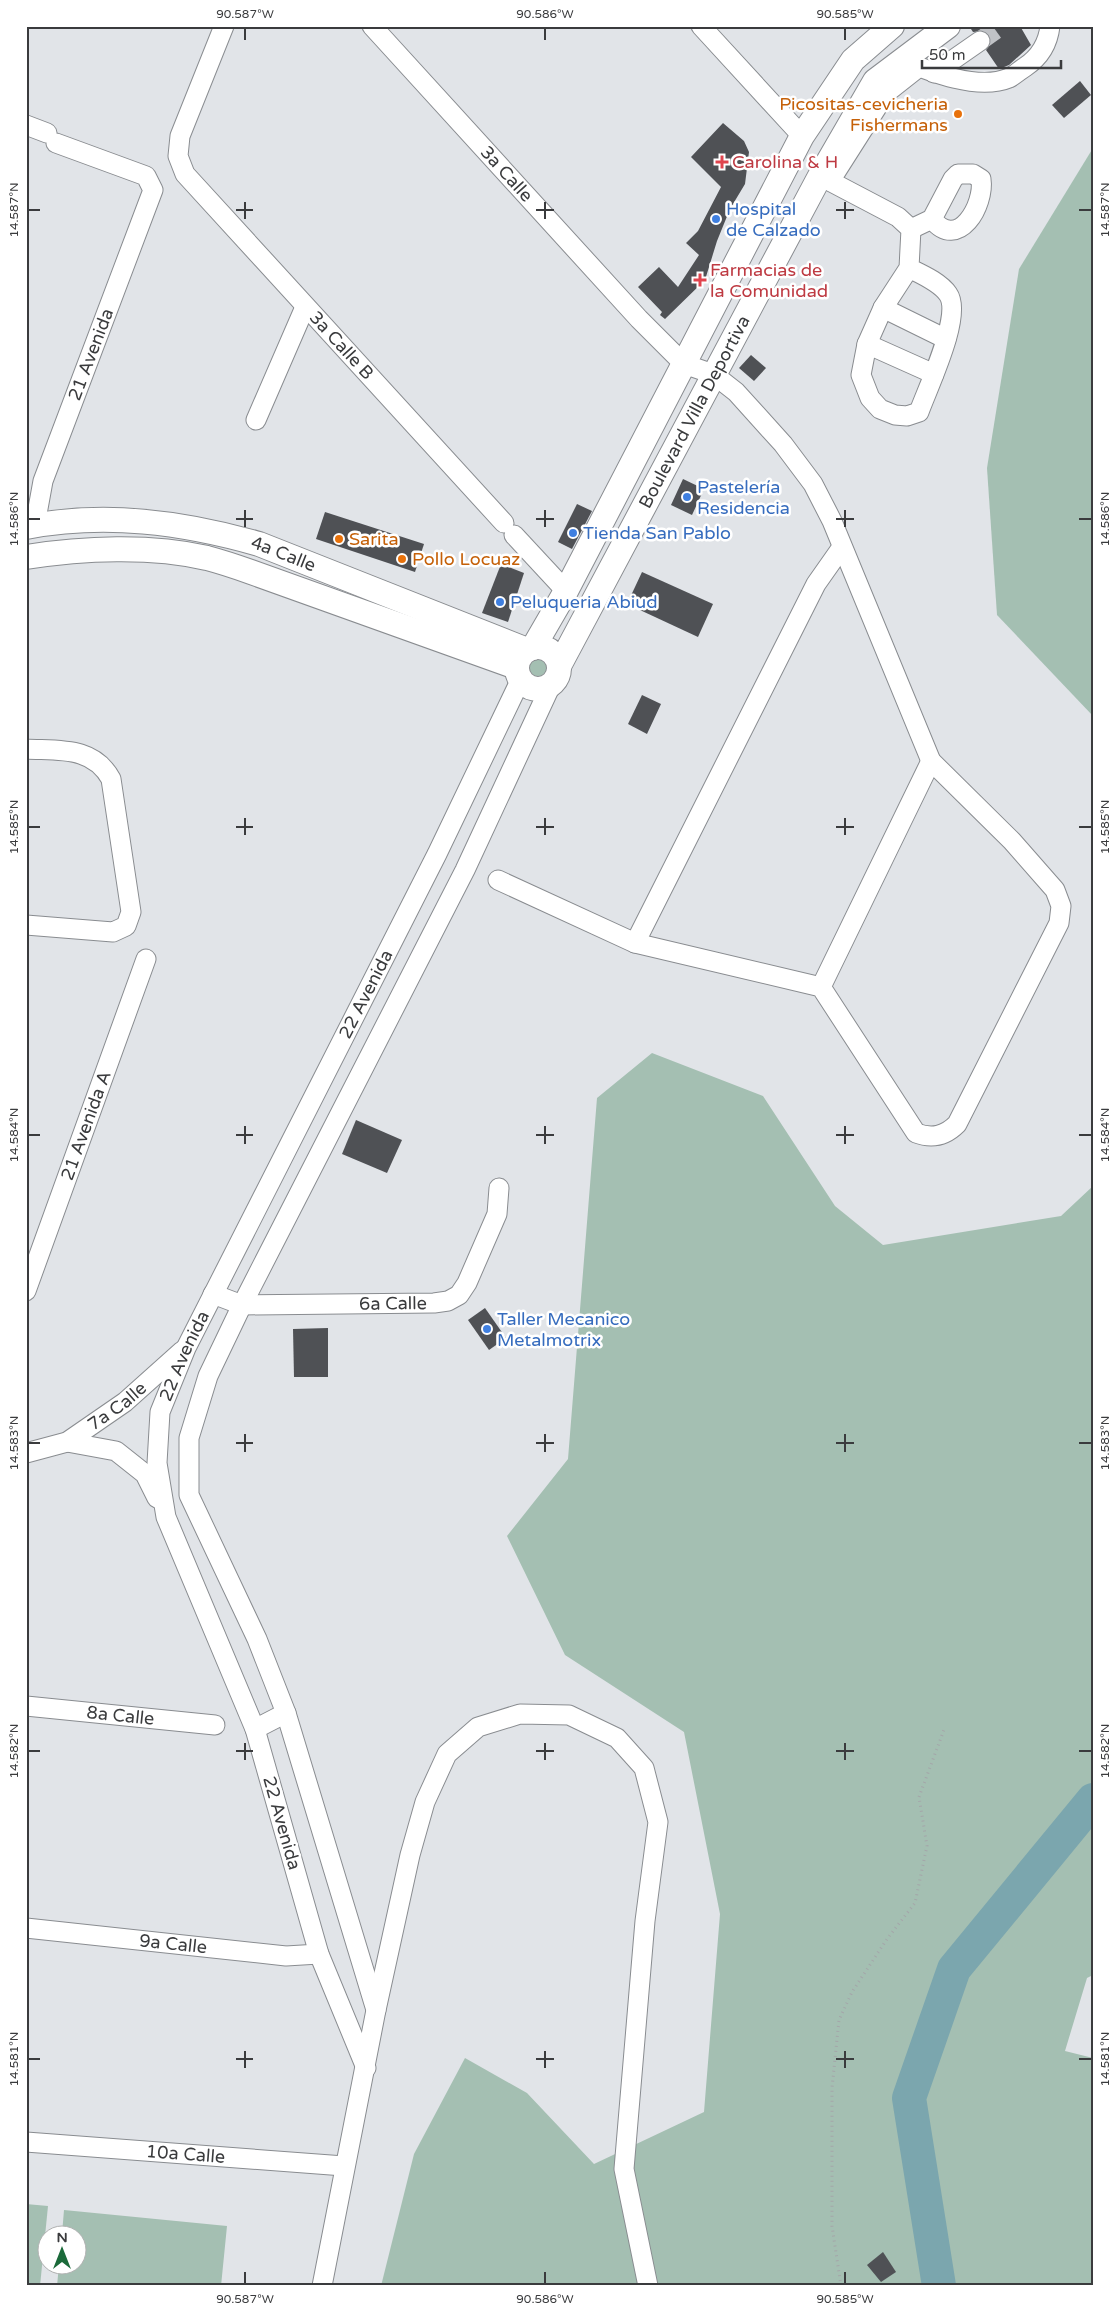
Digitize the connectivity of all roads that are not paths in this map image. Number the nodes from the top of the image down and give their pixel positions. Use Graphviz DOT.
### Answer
graph roads {
  1 [pos="224,26"];
  2 [pos="372,26"];
  3 [pos="701,26"];
  4 [pos="892,26"];
  5 [pos="948,26"];
  6 [pos="1050,26"];
  7 [pos="980,41"];
  8 [pos="918,67"];
  9 [pos="26,124"];
  10 [pos="802,136"];
  11 [pos="825,179"];
  12 [pos="932,219"];
  13 [pos="911,229"];
  14 [pos="909,268"];
  15 [pos="305,307"];
  16 [pos="883,308"];
  17 [pos="946,339"];
  18 [pos="867,344"];
  19 [pos="684,364"];
  20 [pos="713,374"];
  21 [pos="934,374"];
  22 [pos="256,420"];
  23 [pos="30,526"];
  24 [pos="842,547"];
  25 [pos="26,556"];
  26 [pos="566,591"];
  27 [pos="524,661"];
  28 [pos="555,676"];
  29 [pos="26,748"];
  30 [pos="931,761"];
  31 [pos="436,854"];
  32 [pos="465,870"];
  33 [pos="498,880"];
  34 [pos="26,925"];
  35 [pos="635,943"];
  36 [pos="146,959"];
  37 [pos="821,987"];
  38 [pos="499,1188"];
  39 [pos="26,1291"];
  40 [pos="213,1294"];
  41 [pos="242,1305"];
  42 [pos="186,1348"];
  43 [pos="67,1442"];
  44 [pos="26,1454"];
  45 [pos="166,1517"];
  46 [pos="26,1706"];
  47 [pos="286,1713"];
  48 [pos="215,1725"];
  49 [pos="255,1729"];
  50 [pos="26,1928"];
  51 [pos="319,1954"];
  52 [pos="376,2010"];
  53 [pos="366,2068"];
  54 [pos="26,2142"];
  55 [pos="344,2166"];
  56 [pos="322,2286"];
  57 [pos="648,2286"];
  1 -- 15 [label="street, 3a Calle B"];
  2 -- 19 [label="street, 3a Calle"];
  3 -- 10 [label="street"];
  4 -- 10 [label="main road, Boulevard Villa Deportiva"];
  5 -- 8 [label="main road, Boulevard Villa Deportiva"];
  6 -- 8 [label="street"];
  7 -- 8 [label="street"];
  8 -- 11 [label="main road, Boulevard Villa Deportiva"];
  9 -- 23 [label="street, 21 Avenida"];
  10 -- 19 [label="main road, Boulevard Villa Deportiva"];
  11 -- 13 [label="street"];
  11 -- 20 [label="main road, Boulevard Villa Deportiva"];
  12 -- 13 [label="street"];
  13 -- 14 [label="street"];
  14 -- 16 [label="street"];
  14 -- 17 [label="street"];
  15 -- 22 [label="street"];
  15 -- 26 [label="street, 3a Calle B"];
  16 -- 17 [label="street"];
  16 -- 18 [label="street"];
  17 -- 21 [label="street"];
  18 -- 21 [label="street"];
  18 -- 21 [label="street"];
  19 -- 20 [label="street"];
  19 -- 26 [label="main road, Boulevard Villa Deportiva"];
  20 -- 24 [label="street"];
  20 -- 28 [label="main road, Boulevard Villa Deportiva"];
  23 -- 27 [label="main road, 4a Calle"];
  24 -- 30 [label="street"];
  24 -- 35 [label="street"];
  25 -- 27 [label="main road, 4a Calle"];
  26 -- 27 [label="main road, Boulevard Villa Deportiva"];
  27 -- 28 [label="main road"];
  27 -- 28 [label="main road"];
  27 -- 31 [label="street, 22 Avenida"];
  28 -- 32 [label="street, 22 Avenida"];
  29 -- 34 [label="street"];
  30 -- 37 [label="street"];
  30 -- 37 [label="street"];
  31 -- 32 [label="street"];
  31 -- 40 [label="street, 22 Avenida"];
  32 -- 41 [label="street, 22 Avenida"];
  33 -- 35 [label="street"];
  35 -- 37 [label="street"];
  36 -- 39 [label="street, 21 Avenida A"];
  38 -- 41 [label="street, 6a Calle"];
  40 -- 41 [label="street, 6a Calle"];
  40 -- 42 [label="street, 22 Avenida"];
  41 -- 47 [label="street, 22 Avenida"];
  42 -- 43 [label="street, 7a Calle"];
  42 -- 45 [label="street, 22 Avenida"];
  43 -- 44 [label="street, 7a Calle"];
  43 -- 45 [label="street, 7a Calle"];
  45 -- 49 [label="street, 22 Avenida"];
  46 -- 48 [label="street, 8a Calle"];
  47 -- 49 [label="street"];
  47 -- 52 [label="street, 22 Avenida"];
  49 -- 51 [label="street, 22 Avenida"];
  50 -- 51 [label="street, 9a Calle"];
  51 -- 53 [label="street, 22 Avenida"];
  52 -- 53 [label="street"];
  52 -- 57 [label="street"];
  53 -- 55 [label="street"];
  54 -- 55 [label="street, 10a Calle"];
  55 -- 56 [label="street"];
}
